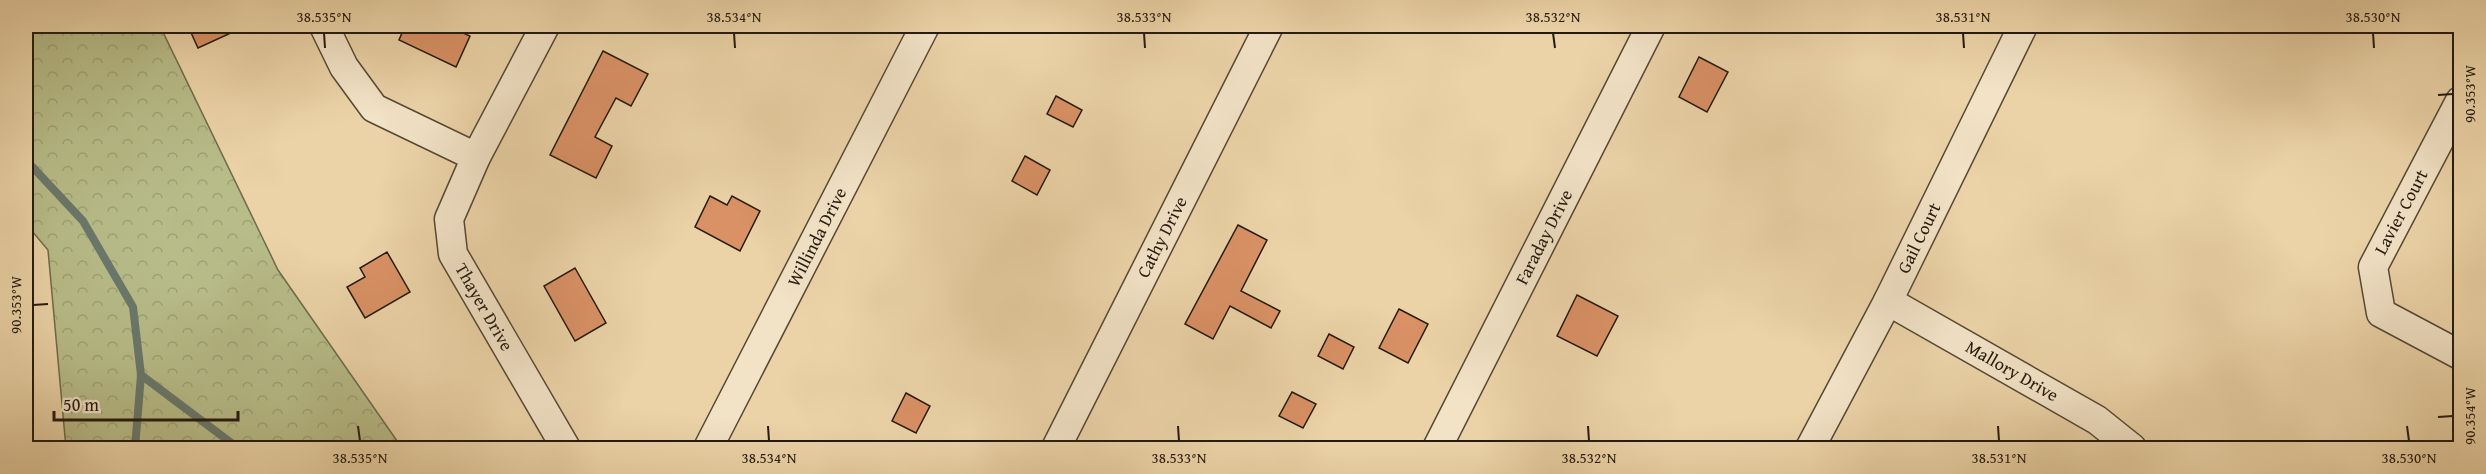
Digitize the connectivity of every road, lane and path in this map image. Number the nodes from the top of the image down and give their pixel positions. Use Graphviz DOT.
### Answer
graph roads {
  1 [pos="324,26"];
  2 [pos="545,26"];
  3 [pos="925,26"];
  4 [pos="1269,26"];
  5 [pos="1651,26"];
  6 [pos="2022,26"];
  7 [pos="2460,101"];
  8 [pos="476,157"];
  9 [pos="1888,301"];
  10 [pos="2460,355"];
  11 [pos="566,448"];
  12 [pos="708,448"];
  13 [pos="1056,448"];
  14 [pos="1437,448"];
  15 [pos="1810,448"];
  16 [pos="2132,448"];
  1 -- 8 [label="street"];
  2 -- 8 [label="street, Thayer Drive"];
  3 -- 12 [label="street, Willinda Drive"];
  4 -- 13 [label="street, Cathy Drive"];
  5 -- 14 [label="street, Faraday Drive"];
  6 -- 9 [label="street, Gail Court"];
  7 -- 10 [label="street, Lavier Court"];
  8 -- 11 [label="street, Thayer Drive"];
  9 -- 15 [label="street, Gail Court"];
  9 -- 16 [label="street, Mallory Drive"];
}
